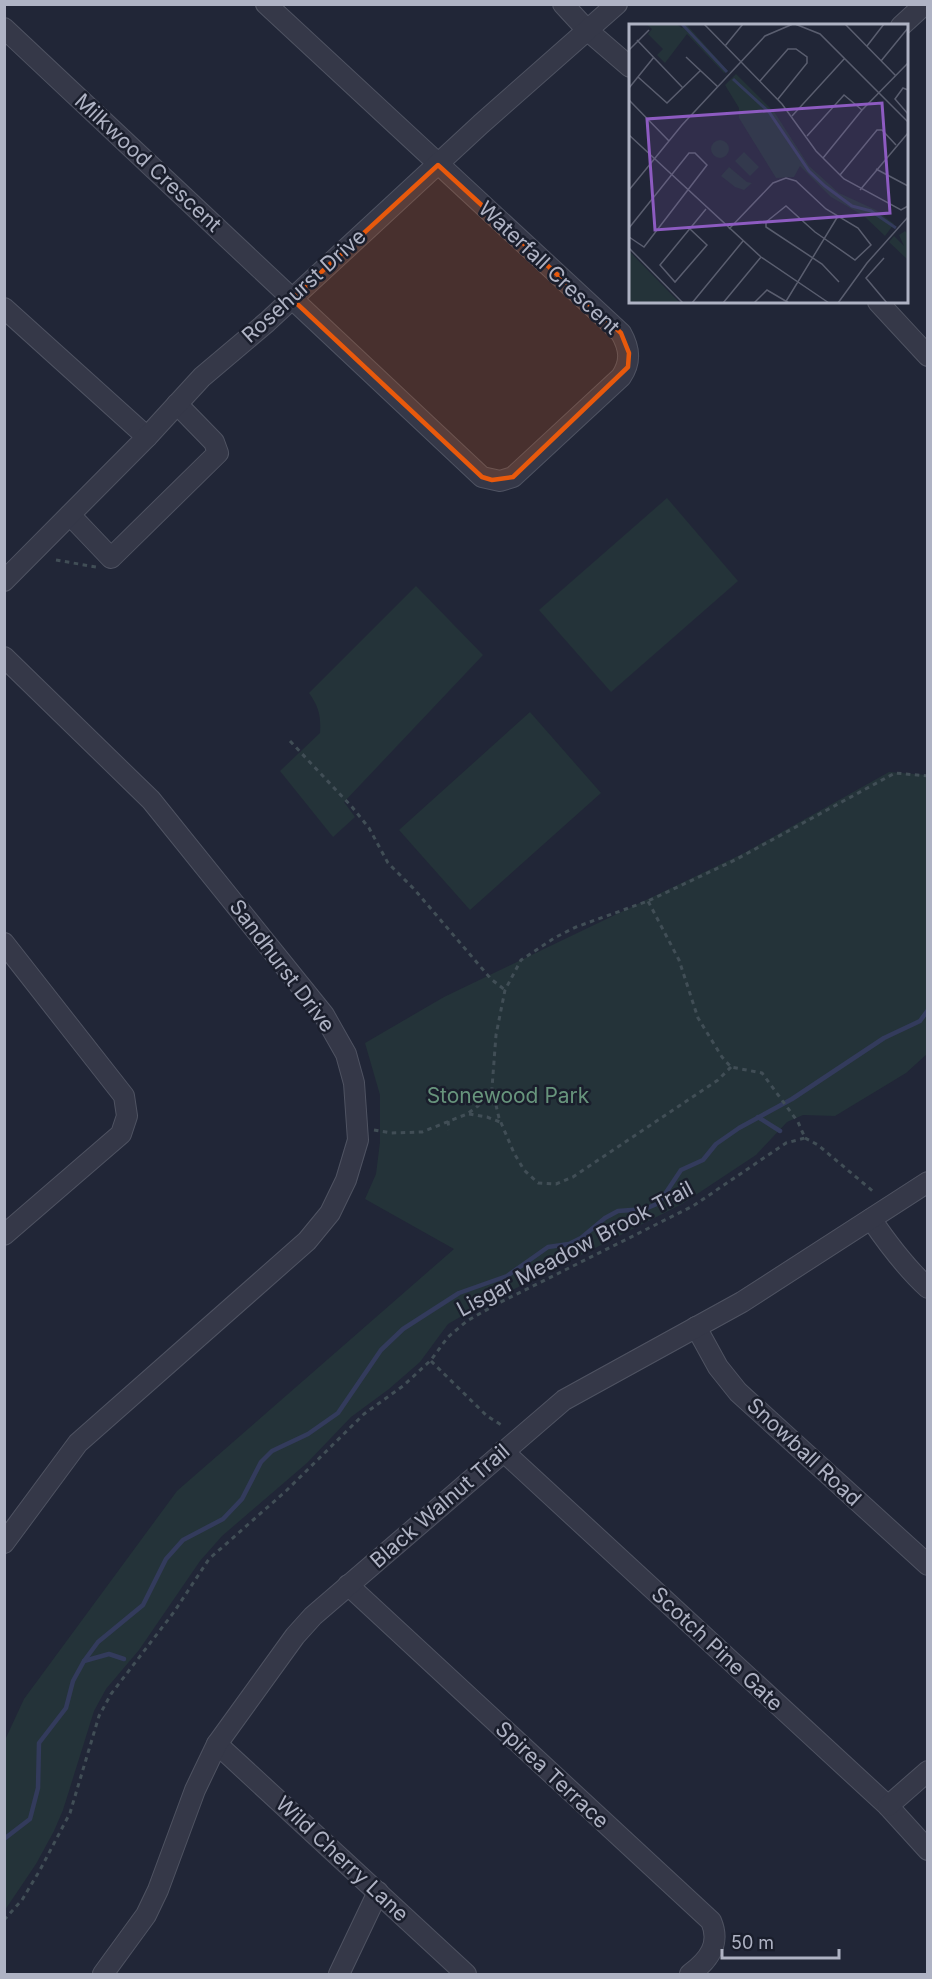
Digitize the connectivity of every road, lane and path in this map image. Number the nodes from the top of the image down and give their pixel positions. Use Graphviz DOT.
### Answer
graph roads {
  1 [pos="266,4"];
  2 [pos="563,4"];
  3 [pos="616,4"];
  4 [pos="925,4"];
  5 [pos="903,24"];
  6 [pos="4,28"];
  7 [pos="587,30"];
  8 [pos="629,66"];
  9 [pos="438,165"];
  10 [pos="292,299"];
  11 [pos="879,303"];
  12 [pos="4,308"];
  13 [pos="927,356"];
  14 [pos="177,404"];
  15 [pos="147,437"];
  16 [pos="70,515"];
  17 [pos="56,560"];
  18 [pos="99,568"];
  19 [pos="4,581"];
  20 [pos="4,657"];
  21 [pos="290,741"];
  22 [pos="927,776"];
  23 [pos="648,901"];
  24 [pos="4,943"];
  25 [pos="505,990"];
  26 [pos="731,1067"];
  27 [pos="492,1088"];
  28 [pos="467,1114"];
  29 [pos="448,1121"];
  30 [pos="501,1123"];
  31 [pos="357,1126"];
  32 [pos="449,1130"];
  33 [pos="805,1138"];
  34 [pos="927,1182"];
  35 [pos="875,1193"];
  36 [pos="871,1219"];
  37 [pos="4,1235"];
  38 [pos="927,1288"];
  39 [pos="696,1327"];
  40 [pos="431,1360"];
  41 [pos="503,1426"];
  42 [pos="503,1451"];
  43 [pos="5,1541"];
  44 [pos="927,1565"];
  45 [pos="348,1585"];
  46 [pos="217,1743"];
  47 [pos="927,1771"];
  48 [pos="888,1806"];
  49 [pos="927,1850"];
  50 [pos="378,1892"];
  51 [pos="4,1920"];
  52 [pos="103,1974"];
  53 [pos="339,1974"];
  54 [pos="466,1974"];
  55 [pos="690,1974"];
  1 -- 9 [label="street"];
  2 -- 7 [label="street"];
  3 -- 7 [label="street, Rosehurst Drive"];
  4 -- 5 [label="street"];
  6 -- 10 [label="street, Milkwood Crescent"];
  7 -- 8 [label="street"];
  7 -- 9 [label="street, Rosehurst Drive"];
  9 -- 10 [label="street, Rosehurst Drive"];
  9 -- 10 [label="street, Waterfall Crescent"];
  10 -- 14 [label="street, Rosehurst Drive"];
  11 -- 13 [label="street"];
  12 -- 15 [label="street"];
  14 -- 15 [label="street, Rosehurst Drive"];
  14 -- 16 [label="street"];
  15 -- 16 [label="street, Rosehurst Drive"];
  16 -- 19 [label="street, Rosehurst Drive"];
  17 -- 18 [label="path"];
  20 -- 31 [label="street, Sandhurst Drive"];
  21 -- 25 [label="path"];
  22 -- 23 [label="path"];
  23 -- 25 [label="path"];
  23 -- 26 [label="path"];
  24 -- 37 [label="street"];
  25 -- 27 [label="path"];
  26 -- 30 [label="path"];
  26 -- 33 [label="path"];
  27 -- 28 [label="path"];
  27 -- 30 [label="path"];
  28 -- 29 [label="path"];
  28 -- 30 [label="path"];
  29 -- 31 [label="path"];
  29 -- 32 [label="path"];
  31 -- 43 [label="street, Sandhurst Drive"];
  33 -- 35 [label="path"];
  33 -- 40 [label="path, Lisgar Meadow Brook Trail"];
  34 -- 36 [label="street, Black Walnut Trail"];
  36 -- 38 [label="street"];
  36 -- 39 [label="street, Black Walnut Trail"];
  39 -- 42 [label="street, Black Walnut Trail"];
  39 -- 44 [label="street, Snowball Road"];
  40 -- 41 [label="path"];
  40 -- 51 [label="path, Lisgar Meadow Brook Trail"];
  42 -- 45 [label="street, Black Walnut Trail"];
  42 -- 48 [label="street, Scotch Pine Gate"];
  45 -- 46 [label="street, Black Walnut Trail"];
  45 -- 55 [label="street, Spirea Terrace"];
  46 -- 50 [label="street, Wild Cherry Lane"];
  46 -- 52 [label="street, Black Walnut Trail"];
  47 -- 48 [label="street"];
  48 -- 49 [label="street, Scotch Pine Gate"];
  50 -- 53 [label="street"];
  50 -- 54 [label="street, Wild Cherry Lane"];
}
